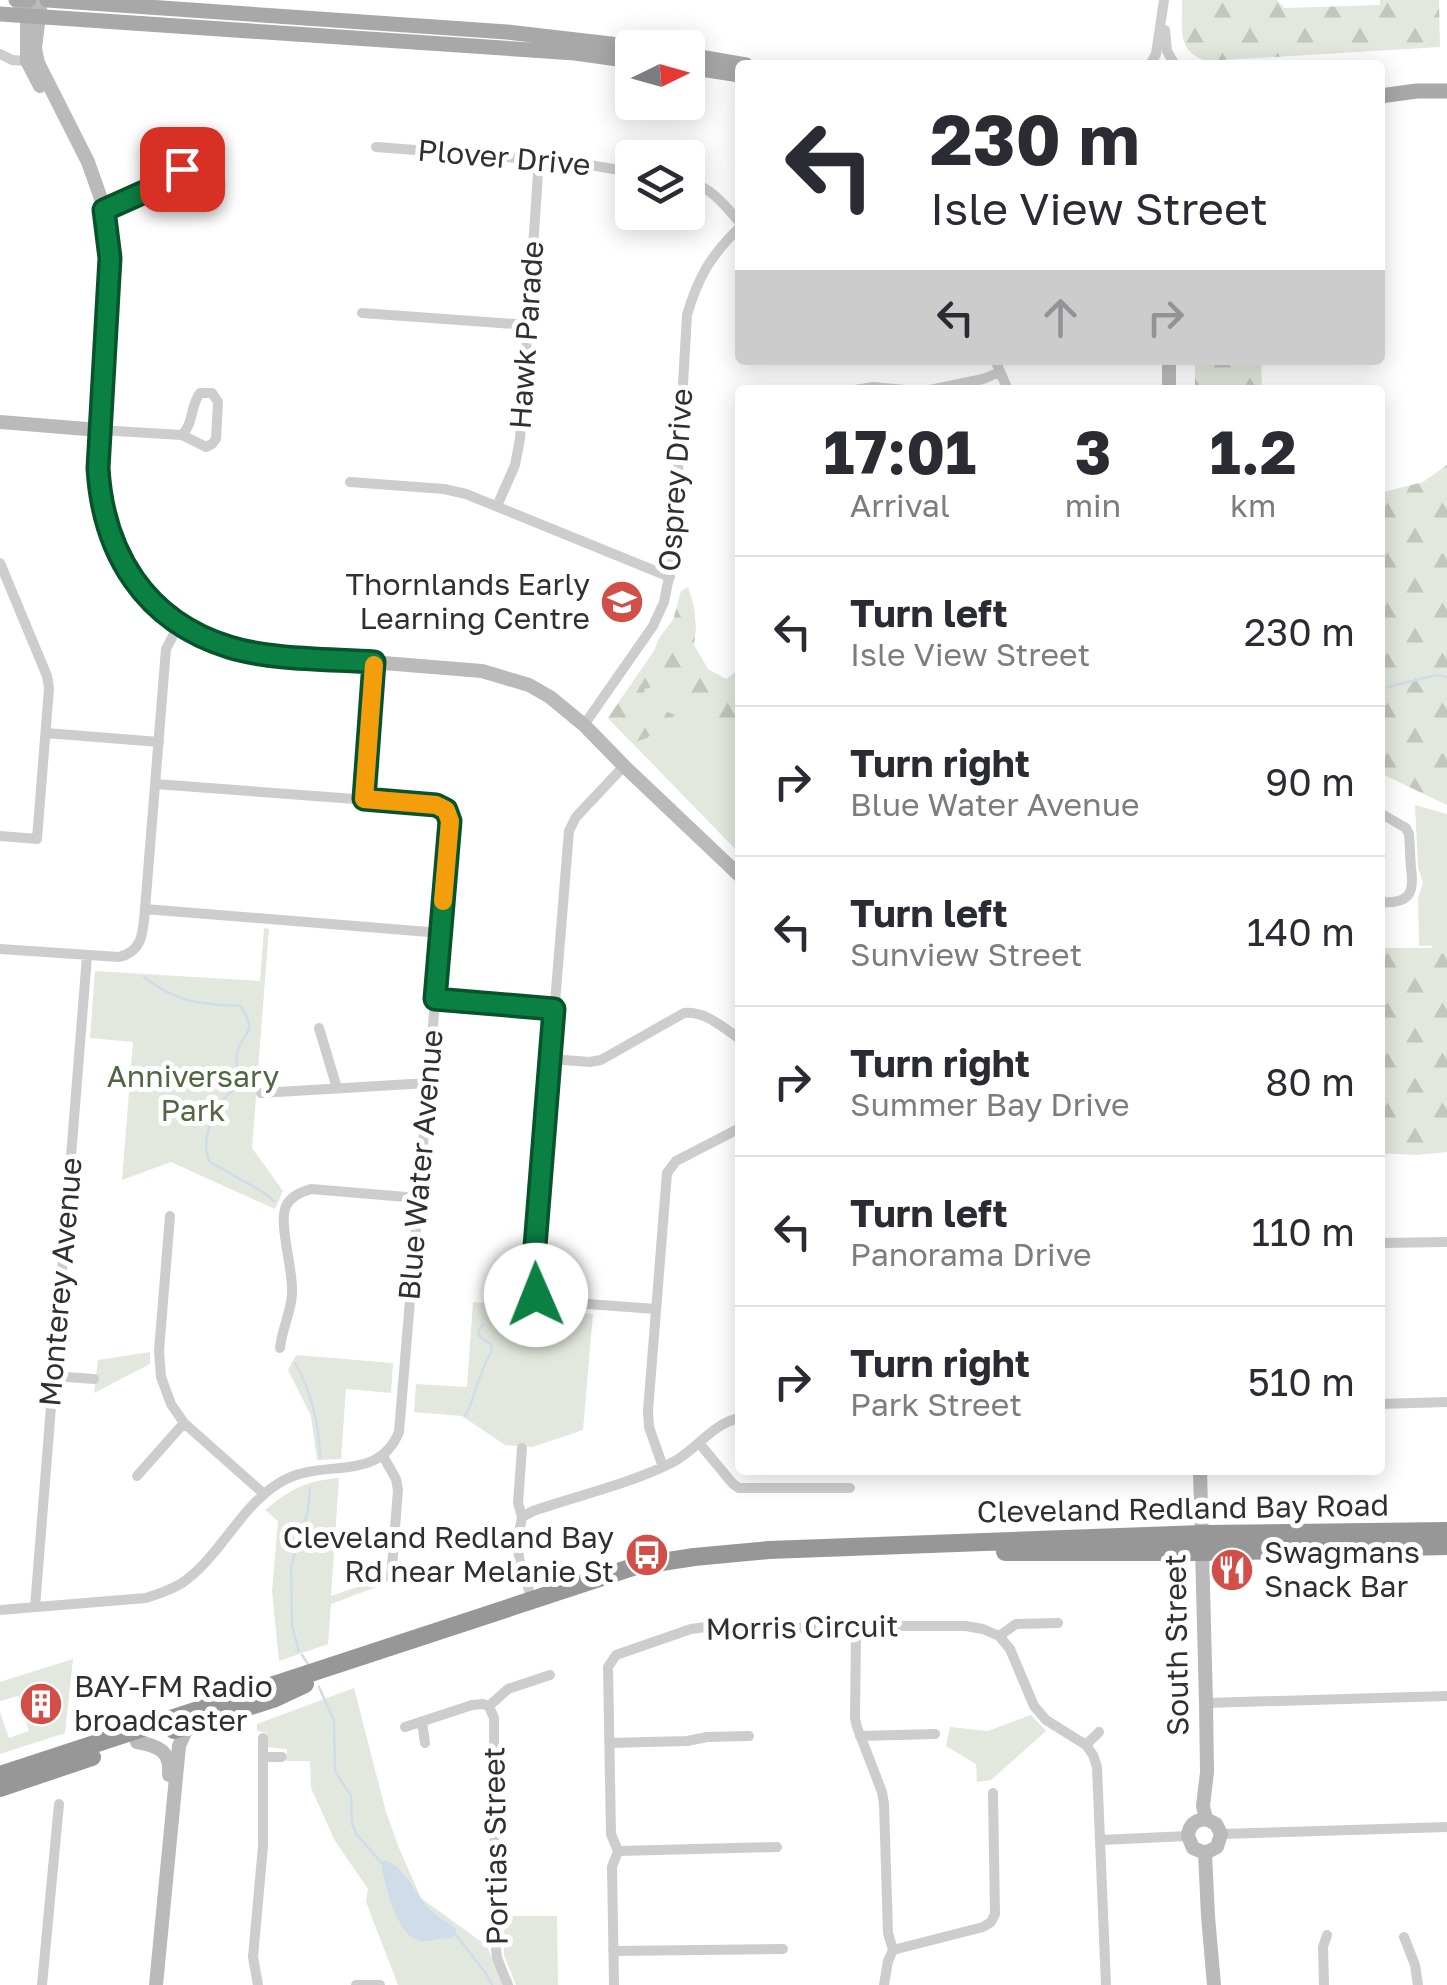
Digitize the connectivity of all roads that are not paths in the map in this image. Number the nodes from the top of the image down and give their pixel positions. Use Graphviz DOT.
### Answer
graph roads {
  1 [pos="16,0"];
  2 [pos="1164,0"];
  3 [pos="35,5"];
  4 [pos="0,14"];
  5 [pos="1163,14"];
  6 [pos="615,45"];
  7 [pos="0,54"];
  8 [pos="615,58"];
  9 [pos="705,58"];
  10 [pos="1153,60"];
  11 [pos="1172,60"];
  12 [pos="27,61"];
  13 [pos="735,63"];
  14 [pos="705,70"];
  15 [pos="735,73"];
  16 [pos="1385,86"];
  17 [pos="1447,90"];
  18 [pos="1417,91"];
  19 [pos="1385,95"];
  20 [pos="76,136"];
  21 [pos="376,147"];
  22 [pos="540,159"];
  23 [pos="615,169"];
  24 [pos="180,176"];
  25 [pos="705,189"];
  26 [pos="104,210"];
  27 [pos="735,219"];
  28 [pos="735,231"];
  29 [pos="362,313"];
  30 [pos="528,325"];
  31 [pos="998,366"];
  32 [pos="954,385"];
  33 [pos="0,422"];
  34 [pos="99,430"];
  35 [pos="182,435"];
  36 [pos="350,482"];
  37 [pos="497,506"];
  38 [pos="0,563"];
  39 [pos="670,577"];
  40 [pos="178,624"];
  41 [pos="374,662"];
  42 [pos="584,725"];
  43 [pos="46,733"];
  44 [pos="158,742"];
  45 [pos="624,766"];
  46 [pos="155,784"];
  47 [pos="364,799"];
  48 [pos="1385,816"];
  49 [pos="0,836"];
  50 [pos="735,871"];
  51 [pos="1385,902"];
  52 [pos="144,909"];
  53 [pos="440,933"];
  54 [pos="0,949"];
  55 [pos="87,956"];
  56 [pos="435,999"];
  57 [pos="554,1009"];
  58 [pos="319,1028"];
  59 [pos="735,1035"];
  60 [pos="550,1059"];
  61 [pos="428,1083"];
  62 [pos="337,1088"];
  63 [pos="262,1093"];
  64 [pos="735,1131"];
  65 [pos="418,1198"];
  66 [pos="170,1216"];
  67 [pos="1447,1242"];
  68 [pos="1385,1244"];
  69 [pos="656,1309"];
  70 [pos="280,1348"];
  71 [pos="53,1376"];
  72 [pos="94,1379"];
  73 [pos="1447,1402"];
  74 [pos="1385,1404"];
  75 [pos="735,1419"];
  76 [pos="184,1423"];
  77 [pos="699,1443"];
  78 [pos="522,1448"];
  79 [pos="383,1456"];
  80 [pos="662,1467"];
  81 [pos="1200,1475"];
  82 [pos="137,1476"];
  83 [pos="850,1488"];
  84 [pos="264,1494"];
  85 [pos="522,1517"];
  86 [pos="1447,1532"];
  87 [pos="1202,1543"];
  88 [pos="1447,1546"];
  89 [pos="391,1578"];
  90 [pos="532,1599"];
  91 [pos="35,1607"];
  92 [pos="0,1610"];
  93 [pos="1058,1623"];
  94 [pos="856,1631"];
  95 [pos="999,1636"];
  96 [pos="374,1653"];
  97 [pos="550,1675"];
  98 [pos="1447,1696"];
  99 [pos="273,1699"];
  100 [pos="1206,1703"];
  101 [pos="490,1706"];
  102 [pos="205,1707"];
  103 [pos="422,1722"];
  104 [pos="195,1724"];
  105 [pos="406,1727"];
  106 [pos="1098,1732"];
  107 [pos="935,1734"];
  108 [pos="749,1736"];
  109 [pos="860,1736"];
  110 [pos="263,1738"];
  111 [pos="137,1742"];
  112 [pos="425,1743"];
  113 [pos="610,1743"];
  114 [pos="1086,1746"];
  115 [pos="263,1757"];
  116 [pos="282,1757"];
  117 [pos="0,1775"];
  118 [pos="0,1788"];
  119 [pos="992,1793"];
  120 [pos="59,1804"];
  121 [pos="1206,1819"];
  122 [pos="1447,1827"];
  123 [pos="1221,1834"];
  124 [pos="1188,1836"];
  125 [pos="1100,1840"];
  126 [pos="778,1847"];
  127 [pos="618,1851"];
  128 [pos="1206,1853"];
  129 [pos="1327,1936"];
  130 [pos="1404,1937"];
  131 [pos="783,1949"];
  132 [pos="893,1950"];
  133 [pos="613,1951"];
  134 [pos="42,1985"];
  135 [pos="148,1985"];
  136 [pos="156,1985"];
  137 [pos="258,1985"];
  138 [pos="356,1985"];
  139 [pos="380,1985"];
  140 [pos="508,1985"];
  141 [pos="614,1985"];
  142 [pos="884,1985"];
  143 [pos="1106,1985"];
  144 [pos="1214,1985"];
  145 [pos="1324,1985"];
  146 [pos="1418,1985"];
  1 -- 3 [label="main road"];
  2 -- 5 [label="street"];
  3 -- 4 [label="main road"];
  3 -- 6 [label="main road"];
  3 -- 8 [label="main road"];
  3 -- 12 [label="street"];
  3 -- 20 [label="street"];
  5 -- 10 [label="street"];
  5 -- 11 [label="street"];
  7 -- 12 [label="street"];
  9 -- 13 [label="main road"];
  12 -- 20 [label="street"];
  14 -- 15 [label="main road"];
  16 -- 18 [label="main road"];
  17 -- 18 [label="main road"];
  18 -- 19 [label="main road"];
  20 -- 26 [label="street"];
  21 -- 22 [label="street, Plover Drive"];
  22 -- 23 [label="street, Plover Drive"];
  22 -- 30 [label="street, Hawk Parade"];
  24 -- 24 [label="street"];
  24 -- 26 [label="street"];
  25 -- 27 [label="street"];
  26 -- 34 [label="street"];
  28 -- 39 [label="street, Osprey Drive"];
  29 -- 30 [label="street"];
  30 -- 37 [label="street, Hawk Parade"];
  31 -- 32 [label="street"];
  33 -- 34 [label="street"];
  34 -- 35 [label="street"];
  34 -- 40 [label="street"];
  35 -- 35 [label="street"];
  36 -- 37 [label="street"];
  37 -- 39 [label="street"];
  38 -- 43 [label="street"];
  39 -- 42 [label="street, Osprey Drive"];
  40 -- 41 [label="street"];
  40 -- 44 [label="street"];
  41 -- 42 [label="street"];
  41 -- 47 [label="street"];
  42 -- 45 [label="street"];
  43 -- 44 [label="street"];
  43 -- 49 [label="street"];
  44 -- 46 [label="street"];
  45 -- 50 [label="street"];
  45 -- 57 [label="street"];
  46 -- 47 [label="street"];
  46 -- 52 [label="street"];
  47 -- 53 [label="street, Blue Water Avenue"];
  48 -- 51 [label="street"];
  52 -- 53 [label="street"];
  52 -- 55 [label="street"];
  53 -- 56 [label="street, Blue Water Avenue"];
  54 -- 55 [label="street"];
  55 -- 71 [label="street, Monterey Avenue"];
  56 -- 57 [label="street"];
  56 -- 61 [label="street, Blue Water Avenue"];
  57 -- 60 [label="street"];
  58 -- 62 [label="street"];
  59 -- 60 [label="street"];
  60 -- 69 [label="street"];
  61 -- 62 [label="street"];
  61 -- 65 [label="street, Blue Water Avenue"];
  62 -- 63 [label="street"];
  64 -- 69 [label="street"];
  65 -- 70 [label="street"];
  65 -- 79 [label="street, Blue Water Avenue"];
  66 -- 76 [label="street"];
  67 -- 68 [label="street"];
  69 -- 80 [label="street"];
  71 -- 72 [label="street"];
  71 -- 91 [label="street, Monterey Avenue"];
  73 -- 74 [label="street"];
  75 -- 77 [label="street"];
  76 -- 82 [label="street"];
  76 -- 84 [label="street"];
  77 -- 80 [label="street"];
  77 -- 83 [label="street"];
  78 -- 85 [label="street"];
  79 -- 84 [label="street"];
  79 -- 89 [label="street"];
  80 -- 85 [label="street"];
  81 -- 87 [label="street, South Street"];
  84 -- 91 [label="street"];
  85 -- 90 [label="street"];
  86 -- 87 [label="highway, Cleveland Redland Bay Road"];
  87 -- 88 [label="highway, Cleveland Redland Bay Road"];
  87 -- 90 [label="highway, Cleveland Redland Bay Road"];
  87 -- 100 [label="street, South Street"];
  90 -- 96 [label="highway, Cleveland Redland Bay Road"];
  91 -- 92 [label="street"];
  93 -- 95 [label="street"];
  94 -- 95 [label="street, Morris Circuit"];
  94 -- 109 [label="street"];
  94 -- 113 [label="street, Morris Circuit"];
  95 -- 114 [label="street"];
  96 -- 99 [label="highway, Cleveland Redland Bay Road"];
  96 -- 102 [label="highway, Cleveland Redland Bay Road"];
  97 -- 101 [label="street"];
  98 -- 100 [label="street"];
  99 -- 102 [label="highway"];
  99 -- 104 [label="highway, Cleveland Redland Bay Road"];
  100 -- 121 [label="street, South Street"];
  101 -- 103 [label="street"];
  101 -- 140 [label="street, Portias Street"];
  102 -- 117 [label="highway, Cleveland Redland Bay Road"];
  103 -- 105 [label="street"];
  103 -- 112 [label="street"];
  104 -- 111 [label="highway, Cleveland Redland Bay Road"];
  104 -- 136 [label="street"];
  106 -- 114 [label="street"];
  107 -- 109 [label="street"];
  108 -- 113 [label="street"];
  109 -- 132 [label="street"];
  110 -- 115 [label="street"];
  111 -- 118 [label="highway, Cleveland Redland Bay Road"];
  111 -- 135 [label="street"];
  113 -- 127 [label="street, Morris Circuit"];
  114 -- 125 [label="street"];
  115 -- 116 [label="street"];
  115 -- 137 [label="street"];
  119 -- 132 [label="street"];
  120 -- 134 [label="street"];
  121 -- 123 [label="street"];
  121 -- 124 [label="street"];
  122 -- 123 [label="street"];
  123 -- 128 [label="street"];
  124 -- 125 [label="street"];
  124 -- 128 [label="street"];
  125 -- 143 [label="street"];
  126 -- 127 [label="street"];
  127 -- 133 [label="street, Morris Circuit"];
  128 -- 144 [label="street"];
  129 -- 145 [label="street"];
  130 -- 146 [label="street"];
  131 -- 133 [label="street"];
  132 -- 142 [label="street"];
  133 -- 141 [label="street, Morris Circuit"];
  138 -- 139 [label="street"];
}
